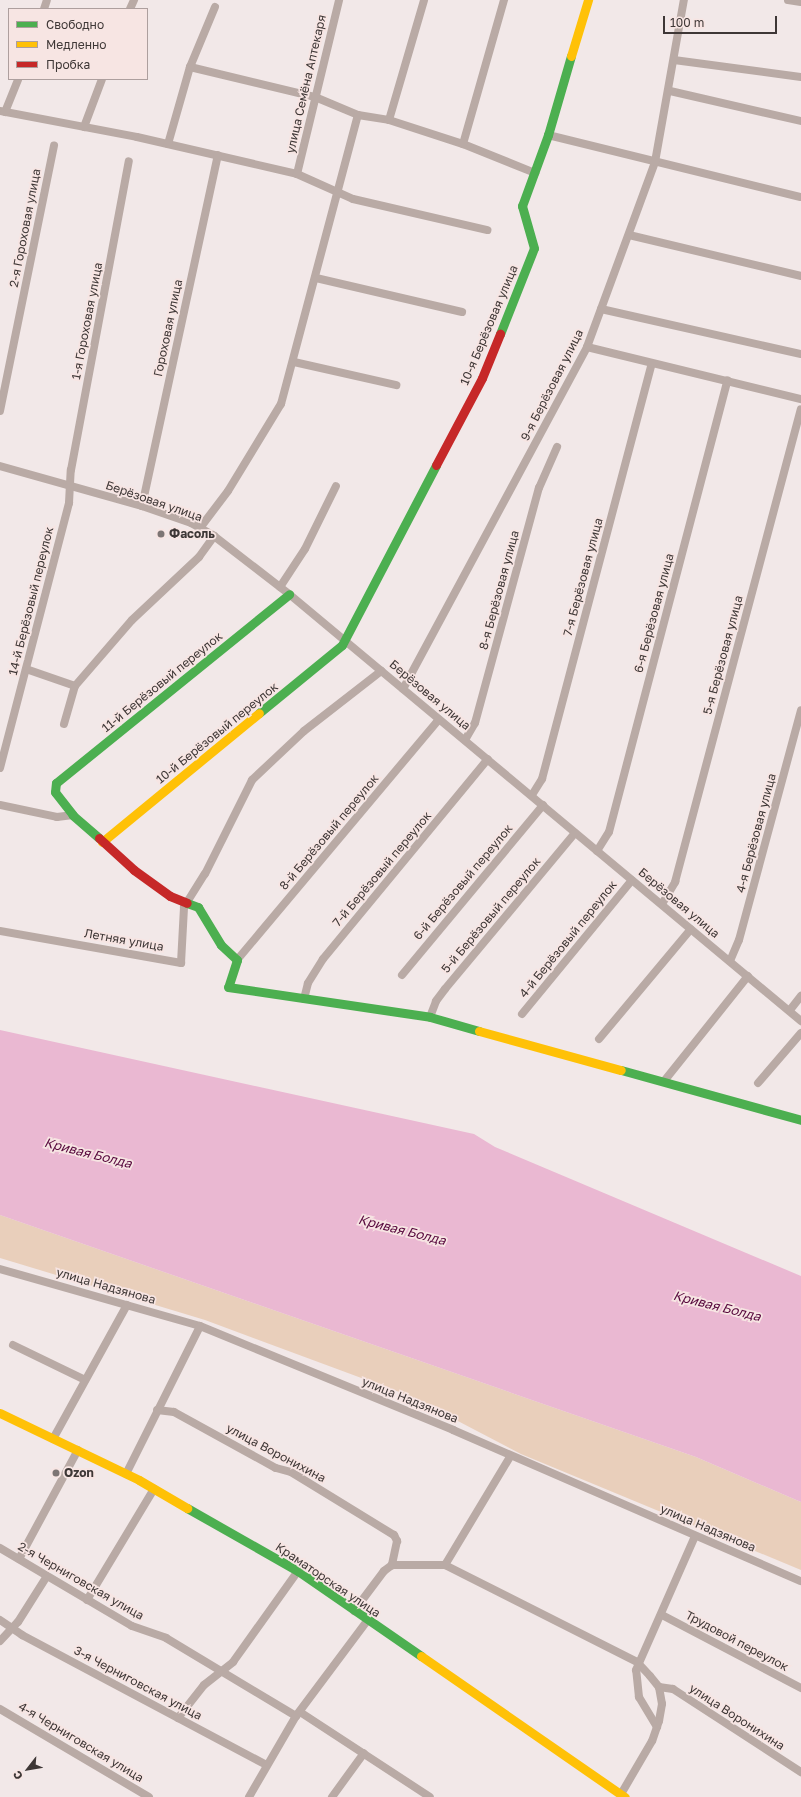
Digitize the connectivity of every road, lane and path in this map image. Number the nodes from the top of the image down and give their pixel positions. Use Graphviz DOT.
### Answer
graph roads {
  1 [pos="339,0"];
  2 [pos="424,0"];
  3 [pos="504,0"];
  4 [pos="588,0"];
  5 [pos="684,0"];
  6 [pos="788,0"];
  7 [pos="801,2"];
  8 [pos="215,7"];
  9 [pos="674,60"];
  10 [pos="190,67"];
  11 [pos="801,77"];
  12 [pos="18,80"];
  13 [pos="102,80"];
  14 [pos="670,91"];
  15 [pos="315,97"];
  16 [pos="3,111"];
  17 [pos="358,116"];
  18 [pos="389,120"];
  19 [pos="801,121"];
  20 [pos="84,127"];
  21 [pos="548,135"];
  22 [pos="168,144"];
  23 [pos="463,144"];
  24 [pos="54,145"];
  25 [pos="218,155"];
  26 [pos="129,161"];
  27 [pos="656,162"];
  28 [pos="535,173"];
  29 [pos="297,174"];
  30 [pos="339,193"];
  31 [pos="801,197"];
  32 [pos="487,230"];
  33 [pos="628,235"];
  34 [pos="801,276"];
  35 [pos="316,278"];
  36 [pos="601,309"];
  37 [pos="462,312"];
  38 [pos="587,347"];
  39 [pos="801,354"];
  40 [pos="294,362"];
  41 [pos="652,363"];
  42 [pos="728,380"];
  43 [pos="396,385"];
  44 [pos="801,399"];
  45 [pos="0,410"];
  46 [pos="801,410"];
  47 [pos="557,447"];
  48 [pos="0,466"];
  49 [pos="71,486"];
  50 [pos="336,486"];
  51 [pos="142,506"];
  52 [pos="200,528"];
  53 [pos="214,536"];
  54 [pos="280,587"];
  55 [pos="289,594"];
  56 [pos="344,640"];
  57 [pos="26,669"];
  58 [pos="381,671"];
  59 [pos="74,686"];
  60 [pos="403,689"];
  61 [pos="801,710"];
  62 [pos="439,719"];
  63 [pos="64,724"];
  64 [pos="464,740"];
  65 [pos="488,759"];
  66 [pos="0,768"];
  67 [pos="532,795"];
  68 [pos="0,805"];
  69 [pos="543,805"];
  70 [pos="73,815"];
  71 [pos="575,833"];
  72 [pos="102,842"];
  73 [pos="597,851"];
  74 [pos="632,880"];
  75 [pos="188,900"];
  76 [pos="662,904"];
  77 [pos="691,929"];
  78 [pos="0,931"];
  79 [pos="237,960"];
  80 [pos="730,961"];
  81 [pos="402,975"];
  82 [pos="748,976"];
  83 [pos="801,996"];
  84 [pos="304,999"];
  85 [pos="790,1010"];
  86 [pos="522,1014"];
  87 [pos="430,1017"];
  88 [pos="801,1021"];
  89 [pos="801,1034"];
  90 [pos="599,1039"];
  91 [pos="665,1080"];
  92 [pos="758,1083"];
  93 [pos="801,1120"];
  94 [pos="0,1269"];
  95 [pos="127,1305"];
  96 [pos="200,1326"];
  97 [pos="13,1344"];
  98 [pos="86,1380"];
  99 [pos="157,1410"];
  100 [pos="0,1413"];
  101 [pos="53,1439"];
  102 [pos="78,1450"];
  103 [pos="510,1456"];
  104 [pos="126,1474"];
  105 [pos="154,1489"];
  106 [pos="695,1536"];
  107 [pos="0,1548"];
  108 [pos="19,1559"];
  109 [pos="392,1565"];
  110 [pos="445,1565"];
  111 [pos="298,1571"];
  112 [pos="47,1576"];
  113 [pos="801,1581"];
  114 [pos="88,1600"];
  115 [pos="354,1611"];
  116 [pos="662,1615"];
  117 [pos="0,1620"];
  118 [pos="367,1621"];
  119 [pos="11,1629"];
  120 [pos="0,1641"];
  121 [pos="637,1662"];
  122 [pos="221,1671"];
  123 [pos="659,1687"];
  124 [pos="801,1688"];
  125 [pos="0,1709"];
  126 [pos="298,1714"];
  127 [pos="178,1718"];
  128 [pos="657,1727"];
  129 [pos="364,1754"];
  130 [pos="267,1765"];
  131 [pos="801,1772"];
  132 [pos="623,1796"];
  133 [pos="149,1797"];
  134 [pos="249,1797"];
  135 [pos="332,1797"];
  136 [pos="430,1797"];
  1 -- 15 [label="street, улица Семёна Аптекаря"];
  2 -- 18 [label="street"];
  3 -- 23 [label="street"];
  4 -- 21 [label="street, 10-я Берёзовая улица"];
  5 -- 9 [label="street, 9-я Берёзовая улица"];
  6 -- 7 [label="street"];
  8 -- 10 [label="street"];
  9 -- 11 [label="street"];
  9 -- 14 [label="street, 9-я Берёзовая улица"];
  10 -- 15 [label="street"];
  10 -- 22 [label="street"];
  12 -- 16 [label="street"];
  13 -- 20 [label="street"];
  14 -- 19 [label="street"];
  14 -- 27 [label="street, 9-я Берёзовая улица"];
  15 -- 17 [label="street"];
  15 -- 29 [label="street, улица Семёна Аптекаря"];
  16 -- 20 [label="street"];
  17 -- 18 [label="street"];
  17 -- 30 [label="street"];
  18 -- 23 [label="street"];
  20 -- 22 [label="street"];
  21 -- 27 [label="street"];
  21 -- 28 [label="street, 10-я Берёзовая улица"];
  22 -- 25 [label="street"];
  23 -- 28 [label="street"];
  24 -- 45 [label="street, 2-я Гороховая улица"];
  25 -- 29 [label="street"];
  25 -- 51 [label="street, Гороховая улица"];
  26 -- 49 [label="street, 1-я Гороховая улица"];
  27 -- 31 [label="street"];
  27 -- 33 [label="street, 9-я Берёзовая улица"];
  28 -- 56 [label="street, 10-я Берёзовая улица"];
  29 -- 30 [label="street"];
  30 -- 32 [label="street"];
  30 -- 35 [label="street"];
  33 -- 34 [label="street"];
  33 -- 36 [label="street, 9-я Берёзовая улица"];
  35 -- 37 [label="street"];
  35 -- 40 [label="street"];
  36 -- 38 [label="street, 9-я Берёзовая улица"];
  36 -- 39 [label="street"];
  38 -- 41 [label="street"];
  38 -- 60 [label="street, 9-я Берёзовая улица"];
  40 -- 43 [label="street"];
  40 -- 52 [label="street"];
  41 -- 42 [label="street"];
  41 -- 67 [label="street, 7-я Берёзовая улица"];
  42 -- 44 [label="street"];
  42 -- 73 [label="street, 6-я Берёзовая улица"];
  46 -- 76 [label="street, 5-я Берёзовая улица"];
  47 -- 64 [label="street, 8-я Берёзовая улица"];
  48 -- 49 [label="street, Берёзовая улица"];
  49 -- 51 [label="street, Берёзовая улица"];
  49 -- 57 [label="street, 14-й Берёзовый переулок"];
  50 -- 54 [label="street"];
  51 -- 52 [label="street, Берёзовая улица"];
  52 -- 53 [label="street, Берёзовая улица"];
  53 -- 54 [label="street, Берёзовая улица"];
  53 -- 59 [label="street"];
  54 -- 55 [label="street, Берёзовая улица"];
  55 -- 56 [label="street, Берёзовая улица"];
  55 -- 70 [label="street, 11-й Берёзовый переулок"];
  56 -- 58 [label="street, Берёзовая улица"];
  56 -- 72 [label="street, 10-й Берёзовый переулок"];
  57 -- 59 [label="street"];
  57 -- 66 [label="street, 14-й Берёзовый переулок"];
  58 -- 60 [label="street, Берёзовая улица"];
  58 -- 75 [label="street"];
  59 -- 63 [label="street"];
  60 -- 62 [label="street, Берёзовая улица"];
  61 -- 80 [label="street, 4-я Берёзовая улица"];
  62 -- 64 [label="street, Берёзовая улица"];
  62 -- 79 [label="street, 8-й Берёзовый переулок"];
  64 -- 65 [label="street, Берёзовая улица"];
  65 -- 67 [label="street, Берёзовая улица"];
  65 -- 84 [label="street, 7-й Берёзовый переулок"];
  67 -- 69 [label="street, Берёзовая улица"];
  68 -- 70 [label="street"];
  69 -- 71 [label="street, Берёзовая улица"];
  69 -- 81 [label="street, 6-й Берёзовый переулок"];
  70 -- 72 [label="street"];
  71 -- 73 [label="street, Берёзовая улица"];
  71 -- 87 [label="street, 5-й Берёзовый переулок"];
  72 -- 75 [label="street"];
  73 -- 74 [label="street, Берёзовая улица"];
  74 -- 76 [label="street, Берёзовая улица"];
  74 -- 86 [label="street, 4-й Берёзовый переулок"];
  75 -- 78 [label="street, Летняя улица"];
  75 -- 79 [label="street"];
  76 -- 77 [label="street, Берёзовая улица"];
  77 -- 80 [label="street, Берёзовая улица"];
  77 -- 90 [label="street"];
  79 -- 84 [label="street"];
  80 -- 82 [label="street, Берёзовая улица"];
  82 -- 85 [label="street, Берёзовая улица"];
  82 -- 91 [label="street"];
  83 -- 85 [label="street"];
  84 -- 87 [label="street"];
  85 -- 88 [label="street, Берёзовая улица"];
  87 -- 91 [label="street"];
  89 -- 92 [label="street"];
  91 -- 93 [label="street"];
  94 -- 95 [label="street, улица Надзянова"];
  95 -- 96 [label="street, улица Надзянова"];
  95 -- 98 [label="street"];
  96 -- 99 [label="street"];
  96 -- 103 [label="street, улица Надзянова"];
  97 -- 98 [label="street"];
  98 -- 101 [label="street"];
  99 -- 104 [label="street"];
  99 -- 109 [label="street, улица Воронихина"];
  100 -- 101 [label="street, Краматорская улица"];
  101 -- 102 [label="street, Краматорская улица"];
  102 -- 104 [label="street, Краматорская улица"];
  102 -- 108 [label="street"];
  103 -- 106 [label="street, улица Надзянова"];
  103 -- 110 [label="street"];
  104 -- 105 [label="street, Краматорская улица"];
  105 -- 111 [label="street, Краматорская улица"];
  105 -- 114 [label="street"];
  106 -- 113 [label="street, улица Надзянова"];
  106 -- 116 [label="street"];
  107 -- 108 [label="street, 2-я Черниговская улица"];
  108 -- 112 [label="street, 2-я Черниговская улица"];
  109 -- 110 [label="street"];
  109 -- 115 [label="street"];
  110 -- 121 [label="street"];
  111 -- 115 [label="street, Краматорская улица"];
  111 -- 122 [label="street"];
  112 -- 114 [label="street, 2-я Черниговская улица"];
  112 -- 119 [label="street"];
  114 -- 122 [label="street, 2-я Черниговская улица"];
  115 -- 118 [label="street, Краматорская улица"];
  116 -- 121 [label="street"];
  116 -- 124 [label="street, Трудовой переулок"];
  117 -- 119 [label="street, 3-я Черниговская улица"];
  118 -- 126 [label="street"];
  118 -- 132 [label="street, Краматорская улица"];
  119 -- 120 [label="street"];
  119 -- 127 [label="street, 3-я Черниговская улица"];
  121 -- 123 [label="street"];
  121 -- 128 [label="street"];
  122 -- 126 [label="street, 2-я Черниговская улица"];
  122 -- 127 [label="street"];
  123 -- 128 [label="street"];
  123 -- 131 [label="street, улица Воронихина"];
  125 -- 133 [label="street, 4-я Черниговская улица"];
  126 -- 129 [label="street, 2-я Черниговская улица"];
  126 -- 130 [label="street"];
  127 -- 130 [label="street, 3-я Черниговская улица"];
  128 -- 132 [label="street"];
  129 -- 135 [label="street"];
  129 -- 136 [label="street, 2-я Черниговская улица"];
  130 -- 134 [label="street"];
}
